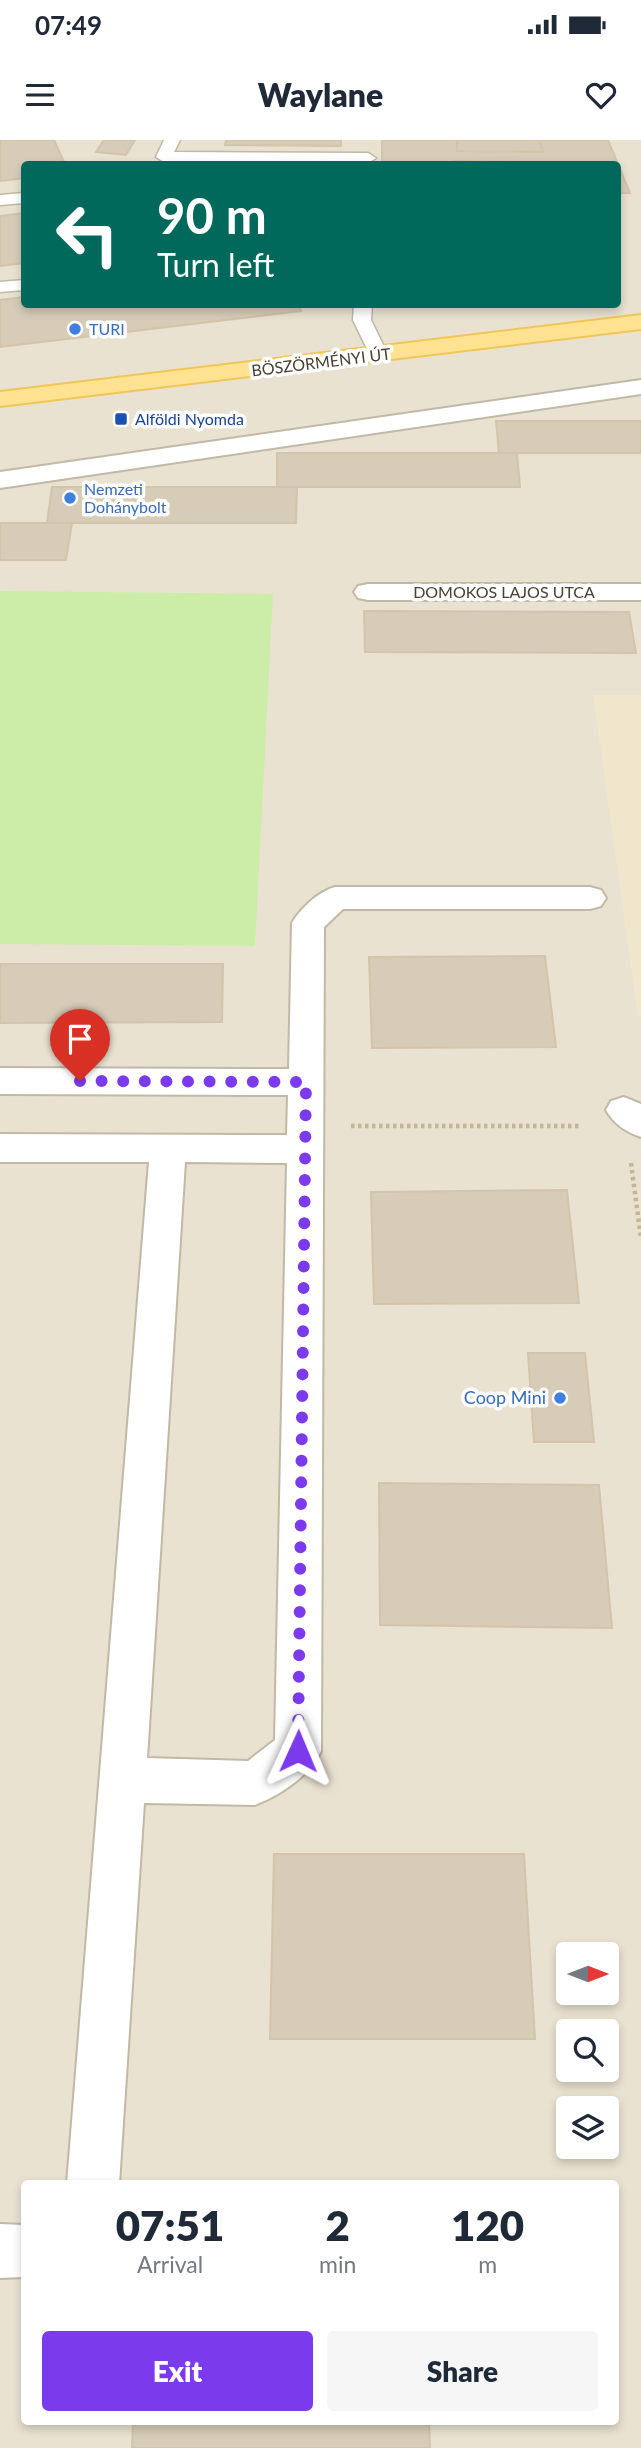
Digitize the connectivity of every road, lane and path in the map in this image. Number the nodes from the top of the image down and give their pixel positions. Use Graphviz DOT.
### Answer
graph roads {
  1 [pos="172,140"];
  2 [pos="369,140"];
  3 [pos="368,161"];
  4 [pos="21,198"];
  5 [pos="0,200"];
  6 [pos="21,285"];
  7 [pos="0,287"];
  8 [pos="363,308"];
  9 [pos="641,322"];
  10 [pos="379,355"];
  11 [pos="641,387"];
  12 [pos="0,399"];
  13 [pos="0,480"];
  14 [pos="368,592"];
  15 [pos="641,592"];
  16 [pos="590,898"];
  17 [pos="0,1081"];
  18 [pos="306,1082"];
  19 [pos="630,1119"];
  20 [pos="305,1138"];
  21 [pos="0,1148"];
  22 [pos="168,1150"];
  23 [pos="641,1238"];
  24 [pos="124,1780"];
  25 [pos="93,2180"];
  26 [pos="0,2250"];
  27 [pos="21,2251"];
  1 -- 3 [label="lane"];
  2 -- 3 [label="lane"];
  4 -- 5 [label="lane"];
  6 -- 7 [label="lane"];
  8 -- 10 [label="lane"];
  9 -- 10 [label="main road, BÖSZÖRMÉNYI ÚT"];
  10 -- 12 [label="main road, BÖSZÖRMÉNYI ÚT"];
  11 -- 13 [label="street"];
  14 -- 15 [label="street, DOMOKOS LAJOS UTCA"];
  16 -- 18 [label="street"];
  17 -- 18 [label="street"];
  18 -- 20 [label="street"];
  19 -- 20 [label="path"];
  19 -- 23 [label="path"];
  20 -- 22 [label="street"];
  20 -- 24 [label="street"];
  21 -- 22 [label="street"];
  22 -- 24 [label="street"];
  24 -- 25 [label="street"];
  26 -- 27 [label="street"];
}
